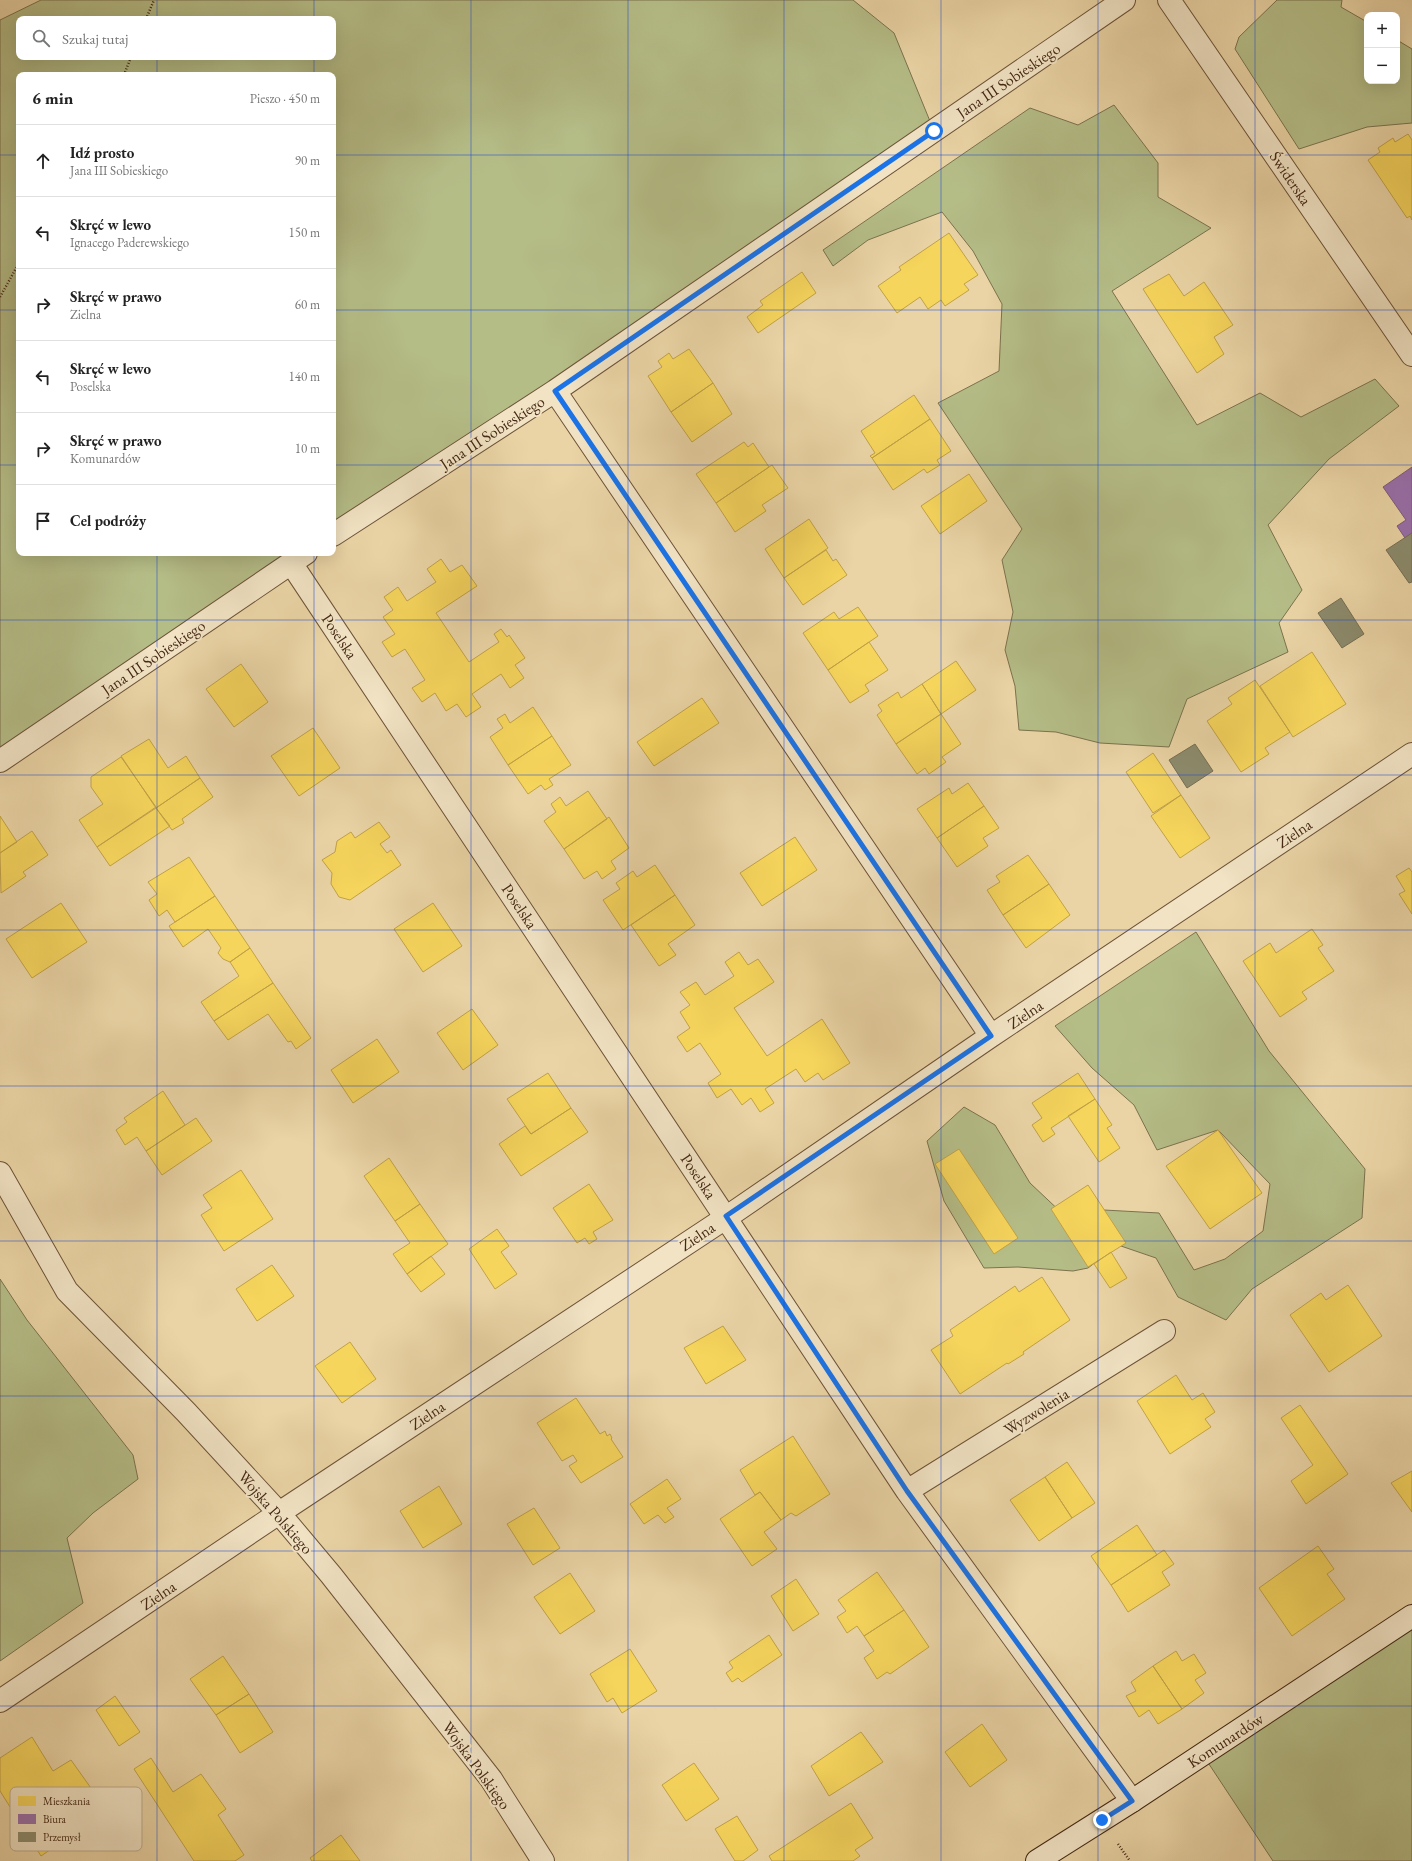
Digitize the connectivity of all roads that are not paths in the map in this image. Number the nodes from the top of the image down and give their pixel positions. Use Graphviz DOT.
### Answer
graph roads {
  1 [pos="1124,0"];
  2 [pos="1170,0"];
  3 [pos="1412,355"];
  4 [pos="555,391"];
  5 [pos="336,533"];
  6 [pos="298,558"];
  7 [pos="1412,754"];
  8 [pos="0,761"];
  9 [pos="991,1036"];
  10 [pos="0,1173"];
  11 [pos="726,1216"];
  12 [pos="1164,1331"];
  13 [pos="907,1491"];
  14 [pos="279,1513"];
  15 [pos="1412,1616"];
  16 [pos="0,1702"];
  17 [pos="1132,1801"];
  18 [pos="543,1861"];
  19 [pos="1037,1861"];
  1 -- 4 [label="street, Jana III Sobieskiego"];
  2 -- 3 [label="street, Świderska"];
  4 -- 5 [label="street, Jana III Sobieskiego"];
  4 -- 9 [label="street"];
  6 -- 8 [label="street, Jana III Sobieskiego"];
  6 -- 11 [label="street, Poselska"];
  7 -- 9 [label="street, Zielna"];
  9 -- 11 [label="street, Zielna"];
  10 -- 14 [label="street, Wojska Polskiego"];
  11 -- 13 [label="street, Poselska"];
  11 -- 14 [label="street, Zielna"];
  12 -- 13 [label="street, Wyzwolenia"];
  13 -- 17 [label="street, Poselska"];
  14 -- 16 [label="street, Zielna"];
  14 -- 18 [label="street, Wojska Polskiego"];
  15 -- 17 [label="street, Komunardów"];
  17 -- 19 [label="street, Komunardów"];
}
